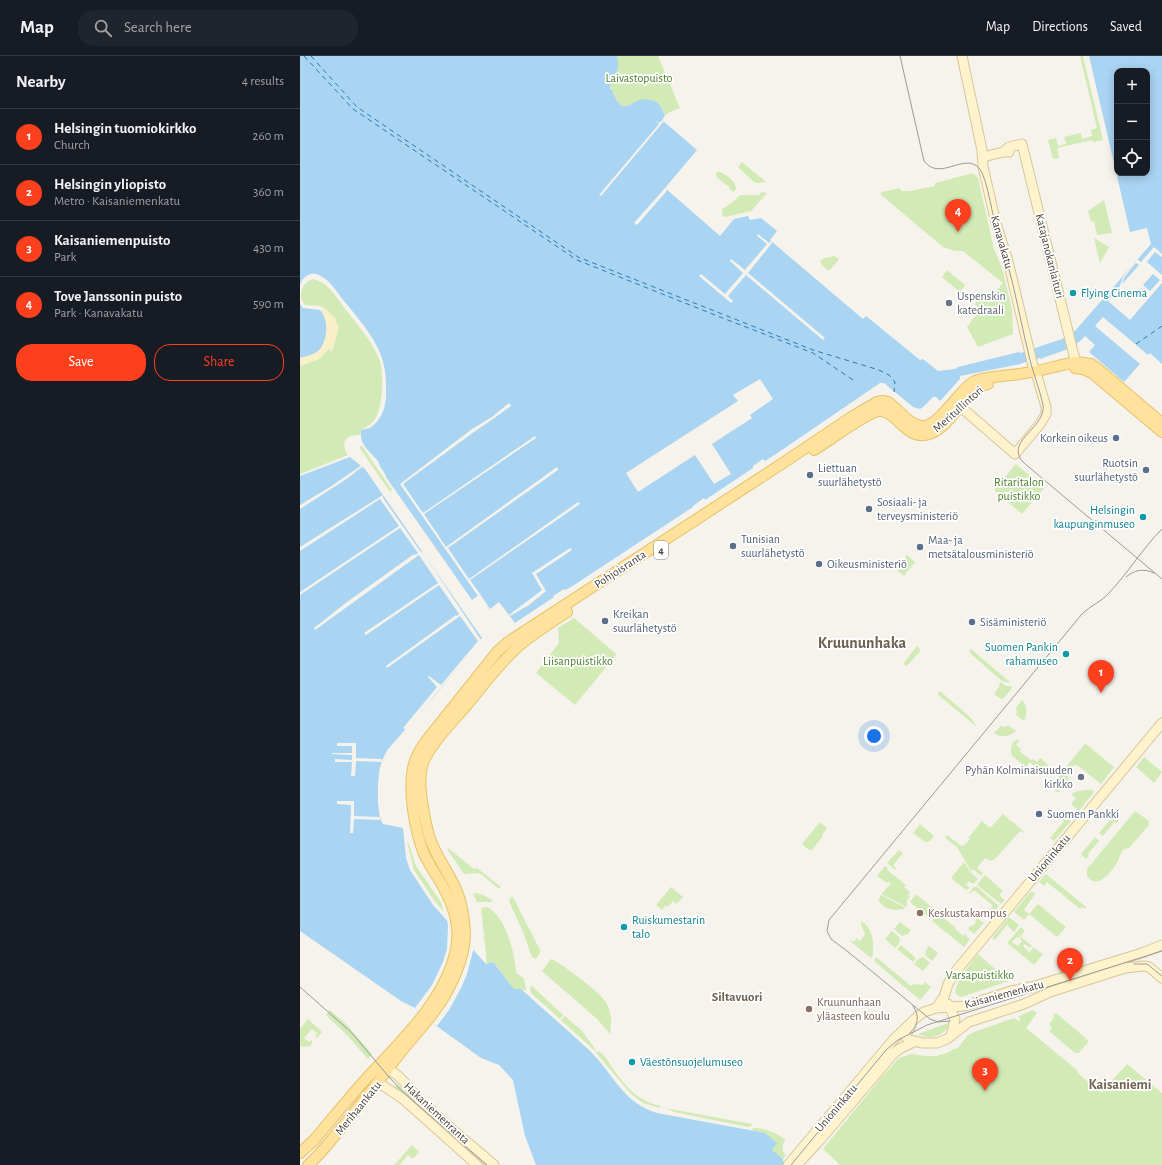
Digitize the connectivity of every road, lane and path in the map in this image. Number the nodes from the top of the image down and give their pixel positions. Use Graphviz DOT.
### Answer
graph roads {
  1 [pos="962,56"];
  2 [pos="983,157"];
  3 [pos="1077,365"];
  4 [pos="1036,374"];
  5 [pos="958,404"];
  6 [pos="870,410"];
  7 [pos="1162,423"];
  8 [pos="1162,432"];
  9 [pos="1162,723"];
  10 [pos="427,755"];
  11 [pos="1162,944"];
  12 [pos="1159,975"];
  13 [pos="944,997"];
  14 [pos="950,1007"];
  15 [pos="936,1008"];
  16 [pos="917,1017"];
  17 [pos="951,1036"];
  18 [pos="914,1042"];
  19 [pos="401,1045"];
  20 [pos="378,1066"];
  21 [pos="388,1069"];
  22 [pos="379,1083"];
  23 [pos="300,1154"];
  24 [pos="308,1165"];
  25 [pos="477,1165"];
  26 [pos="494,1165"];
  27 [pos="788,1165"];
  28 [pos="797,1165"];
  1 -- 2 [label="main road, Kanavakatu"];
  2 -- 3 [label="main road, Katajanokanlaituri"];
  2 -- 4 [label="main road, Kanavakatu"];
  3 -- 4 [label="main road, Meritullintori"];
  3 -- 7 [label="main road"];
  3 -- 8 [label="main road"];
  4 -- 5 [label="main road, Meritullintori"];
  4 -- 5 [label="main road, Kanavakatu"];
  5 -- 6 [label="main road, Meritullintori"];
  6 -- 10 [label="main road, Pohjoisranta / 4"];
  6 -- 10 [label="main road, Pohjoisranta / 4"];
  9 -- 13 [label="main road, Unioninkatu"];
  10 -- 19 [label="main road"];
  11 -- 14 [label="main road, Kaisaniemenkatu"];
  12 -- 17 [label="main road, Kaisaniemenkatu"];
  13 -- 14 [label="main road"];
  13 -- 15 [label="main road, Unioninkatu"];
  14 -- 15 [label="main road, Kaisaniemenkatu"];
  14 -- 17 [label="main road"];
  15 -- 16 [label="main road, Unioninkatu"];
  16 -- 18 [label="main road"];
  16 -- 27 [label="main road, Unioninkatu"];
  17 -- 18 [label="main road"];
  18 -- 28 [label="main road, Unioninkatu"];
  19 -- 20 [label="main road, Merihaankatu"];
  19 -- 21 [label="main road, Merihaankatu"];
  20 -- 21 [label="main road, Hakaniemenranta"];
  20 -- 23 [label="main road, Merihaankatu"];
  21 -- 22 [label="main road, Merihaankatu"];
  21 -- 26 [label="main road, Hakaniemenranta"];
  22 -- 24 [label="main road, Merihaankatu"];
  22 -- 25 [label="main road, Hakaniemenranta"];
}
